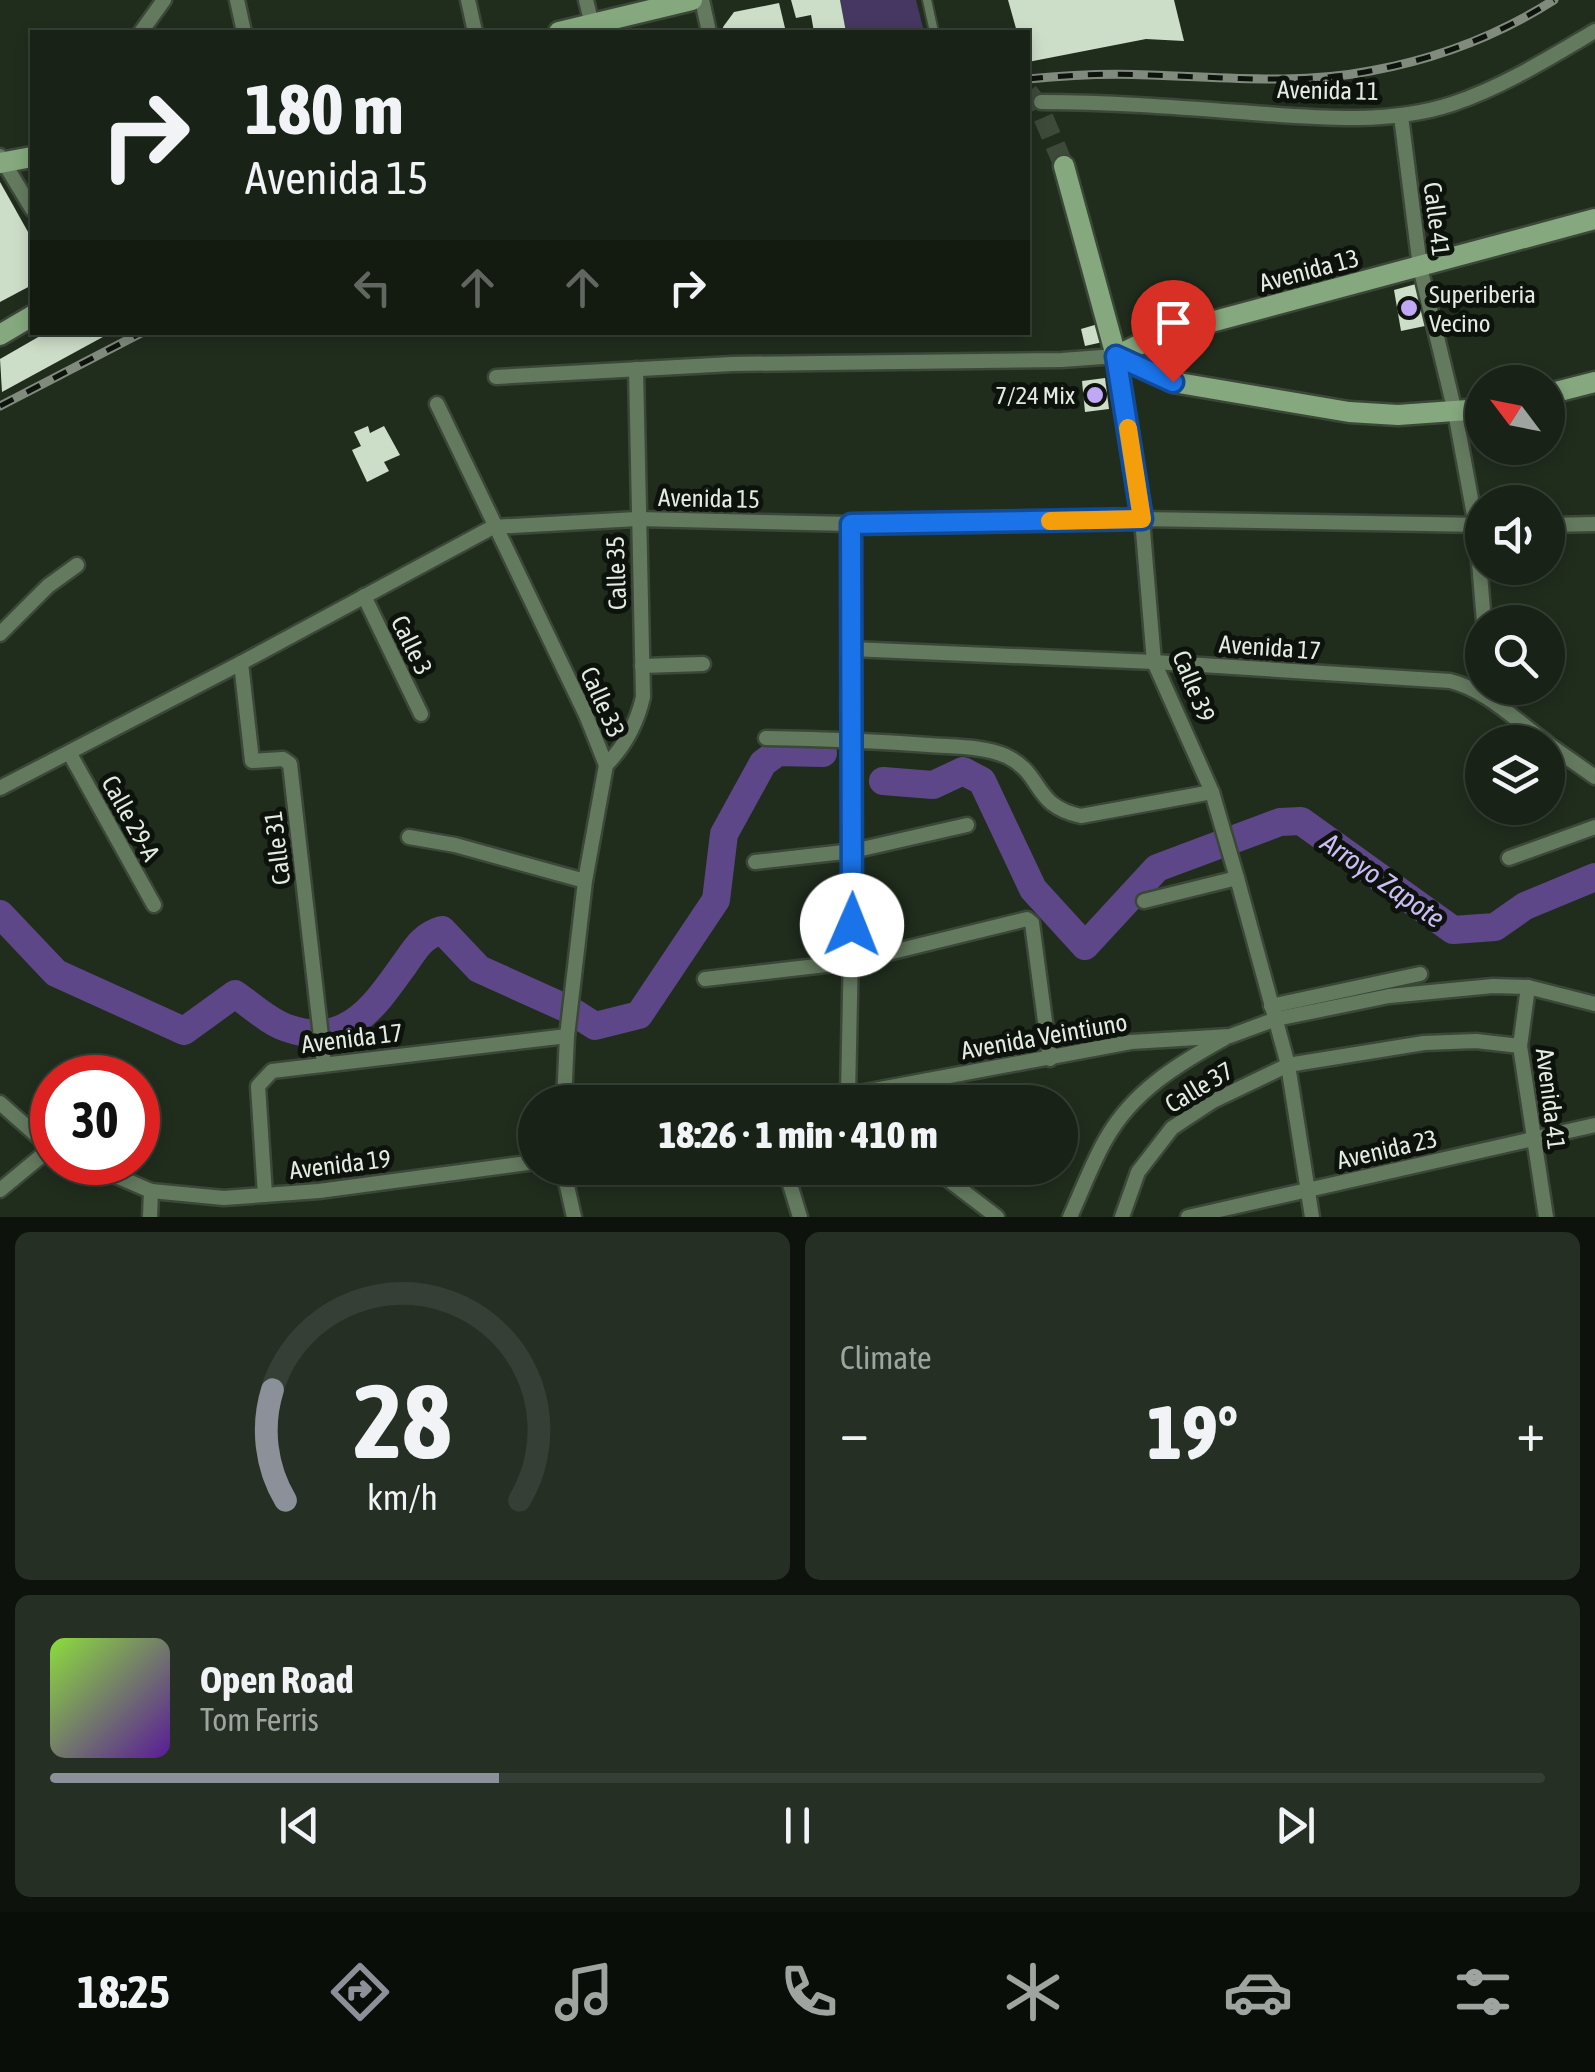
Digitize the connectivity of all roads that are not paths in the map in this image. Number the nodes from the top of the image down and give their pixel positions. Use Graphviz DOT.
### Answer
graph roads {
  1 [pos="164,0"];
  2 [pos="237,0"];
  3 [pos="468,0"];
  4 [pos="586,0"];
  5 [pos="692,0"];
  6 [pos="702,0"];
  7 [pos="927,0"];
  8 [pos="592,25"];
  9 [pos="142,30"];
  10 [pos="244,30"];
  11 [pos="475,30"];
  12 [pos="568,30"];
  13 [pos="709,30"];
  14 [pos="934,30"];
  15 [pos="1595,31"];
  16 [pos="1041,102"];
  17 [pos="1401,116"];
  18 [pos="30,157"];
  19 [pos="2,160"];
  20 [pos="1064,166"];
  21 [pos="30,206"];
  22 [pos="1595,219"];
  23 [pos="1420,267"];
  24 [pos="30,317"];
  25 [pos="0,335"];
  26 [pos="1116,356"];
  27 [pos="636,369"];
  28 [pos="496,377"];
  29 [pos="1595,382"];
  30 [pos="1565,390"];
  31 [pos="437,404"];
  32 [pos="1465,411"];
  33 [pos="1455,412"];
  34 [pos="1470,485"];
  35 [pos="637,519"];
  36 [pos="1142,519"];
  37 [pos="851,524"];
  38 [pos="1565,524"];
  39 [pos="1595,524"];
  40 [pos="493,526"];
  41 [pos="1465,526"];
  42 [pos="77,564"];
  43 [pos="364,596"];
  44 [pos="0,634"];
  45 [pos="851,649"];
  46 [pos="1154,662"];
  47 [pos="241,664"];
  48 [pos="703,664"];
  49 [pos="642,666"];
  50 [pos="1465,685"];
  51 [pos="1504,705"];
  52 [pos="420,714"];
  53 [pos="1526,725"];
  54 [pos="766,738"];
  55 [pos="852,739"];
  56 [pos="70,754"];
  57 [pos="1565,756"];
  58 [pos="606,765"];
  59 [pos="1595,777"];
  60 [pos="0,788"];
  61 [pos="1212,792"];
  62 [pos="967,825"];
  63 [pos="1595,827"];
  64 [pos="409,837"];
  65 [pos="853,851"];
  66 [pos="1509,858"];
  67 [pos="755,862"];
  68 [pos="1237,878"];
  69 [pos="584,881"];
  70 [pos="1144,902"];
  71 [pos="154,904"];
  72 [pos="851,962"];
  73 [pos="1420,974"];
  74 [pos="705,979"];
  75 [pos="1528,987"];
  76 [pos="1595,1004"];
  77 [pos="1273,1012"];
  78 [pos="568,1036"];
  79 [pos="1230,1036"];
  80 [pos="1520,1046"];
  81 [pos="1050,1058"];
  82 [pos="324,1063"];
  83 [pos="1288,1065"];
  84 [pos="565,1085"];
  85 [pos="848,1085"];
  86 [pos="898,1085"];
  87 [pos="0,1102"];
  88 [pos="1595,1125"];
  89 [pos="30,1129"];
  90 [pos="1533,1140"];
  91 [pos="518,1164"];
  92 [pos="30,1166"];
  93 [pos="136,1185"];
  94 [pos="567,1185"];
  95 [pos="790,1185"];
  96 [pos="955,1185"];
  97 [pos="0,1190"];
  98 [pos="1307,1190"];
  99 [pos="150,1191"];
  100 [pos="265,1194"];
  101 [pos="150,1217"];
  102 [pos="574,1217"];
  103 [pos="800,1217"];
  104 [pos="997,1217"];
  105 [pos="1070,1217"];
  106 [pos="1122,1217"];
  107 [pos="1188,1217"];
  108 [pos="1312,1217"];
  109 [pos="1546,1217"];
  1 -- 9 [label="street"];
  2 -- 10 [label="street"];
  3 -- 11 [label="street"];
  4 -- 8 [label="street"];
  5 -- 8 [label="main road"];
  6 -- 13 [label="street"];
  7 -- 14 [label="lane"];
  8 -- 12 [label="main road"];
  15 -- 17 [label="street, Avenida 11"];
  16 -- 17 [label="street, Avenida 11"];
  17 -- 23 [label="street, Calle 41"];
  18 -- 19 [label="main road"];
  19 -- 21 [label="street"];
  20 -- 26 [label="main road, Calle 39"];
  22 -- 23 [label="main road, Avenida 13"];
  23 -- 26 [label="main road, Avenida 13"];
  23 -- 33 [label="street, Calle 41"];
  24 -- 25 [label="main road"];
  26 -- 27 [label="street, Avenida 13"];
  26 -- 33 [label="main road"];
  26 -- 36 [label="street, Calle 39"];
  27 -- 28 [label="street, Avenida 13"];
  27 -- 35 [label="street, Calle 35"];
  29 -- 30 [label="main road"];
  31 -- 40 [label="street, Calle 33"];
  32 -- 33 [label="main road"];
  33 -- 34 [label="street, Calle 41"];
  35 -- 37 [label="street, Avenida 15"];
  35 -- 40 [label="street, Avenida 15"];
  35 -- 49 [label="street, Calle 35"];
  36 -- 37 [label="street, Avenida 15"];
  36 -- 41 [label="street, Avenida 15"];
  36 -- 46 [label="street, Calle 39"];
  37 -- 45 [label="street"];
  38 -- 39 [label="street"];
  40 -- 43 [label="street, Avenida 15"];
  40 -- 58 [label="street, Calle 33"];
  42 -- 44 [label="street"];
  43 -- 47 [label="street, Avenida 15"];
  43 -- 52 [label="street, Calle 3"];
  45 -- 46 [label="street, Avenida 17"];
  45 -- 55 [label="street"];
  46 -- 50 [label="street, Avenida 17"];
  46 -- 61 [label="street, Calle 39"];
  47 -- 56 [label="street, Avenida 15"];
  47 -- 82 [label="street, Calle 31"];
  48 -- 49 [label="street"];
  49 -- 58 [label="street, Calle 35"];
  51 -- 53 [label="street, Avenida 17"];
  54 -- 55 [label="street"];
  55 -- 61 [label="street"];
  55 -- 65 [label="street"];
  56 -- 60 [label="street, Avenida 15"];
  56 -- 71 [label="street, Calle 29-A"];
  57 -- 59 [label="street, Avenida 17"];
  58 -- 69 [label="street, Calle 33"];
  61 -- 68 [label="street, Calle 39"];
  62 -- 65 [label="street"];
  63 -- 66 [label="street"];
  64 -- 69 [label="street"];
  65 -- 67 [label="street"];
  65 -- 72 [label="street"];
  68 -- 70 [label="street"];
  68 -- 77 [label="street, Calle 39"];
  69 -- 78 [label="street, Calle 33"];
  72 -- 74 [label="street"];
  72 -- 81 [label="street"];
  72 -- 85 [label="street"];
  73 -- 77 [label="street"];
  75 -- 76 [label="street"];
  75 -- 77 [label="street"];
  75 -- 80 [label="street, Avenida 41"];
  77 -- 79 [label="street, Avenida Veintiuno"];
  77 -- 83 [label="street, Calle 39"];
  78 -- 82 [label="street, Avenida 17"];
  78 -- 84 [label="street, Calle 33"];
  79 -- 81 [label="street, Avenida Veintiuno"];
  79 -- 105 [label="street"];
  80 -- 83 [label="street"];
  80 -- 90 [label="street, Avenida 41"];
  81 -- 86 [label="street, Avenida Veintiuno"];
  82 -- 100 [label="street, Avenida 17"];
  83 -- 98 [label="street, Calle 39"];
  83 -- 106 [label="street, Calle 37"];
  87 -- 89 [label="street"];
  88 -- 90 [label="street, Avenida 23"];
  90 -- 98 [label="street, Avenida 23"];
  90 -- 109 [label="street, Avenida 41"];
  91 -- 100 [label="street, Avenida 19"];
  92 -- 97 [label="street"];
  93 -- 99 [label="street, Avenida 19"];
  94 -- 102 [label="street"];
  95 -- 103 [label="street"];
  96 -- 104 [label="street"];
  98 -- 107 [label="street, Avenida 23"];
  98 -- 108 [label="street, Calle 39"];
  99 -- 100 [label="street, Avenida 19"];
  99 -- 101 [label="street"];
}
